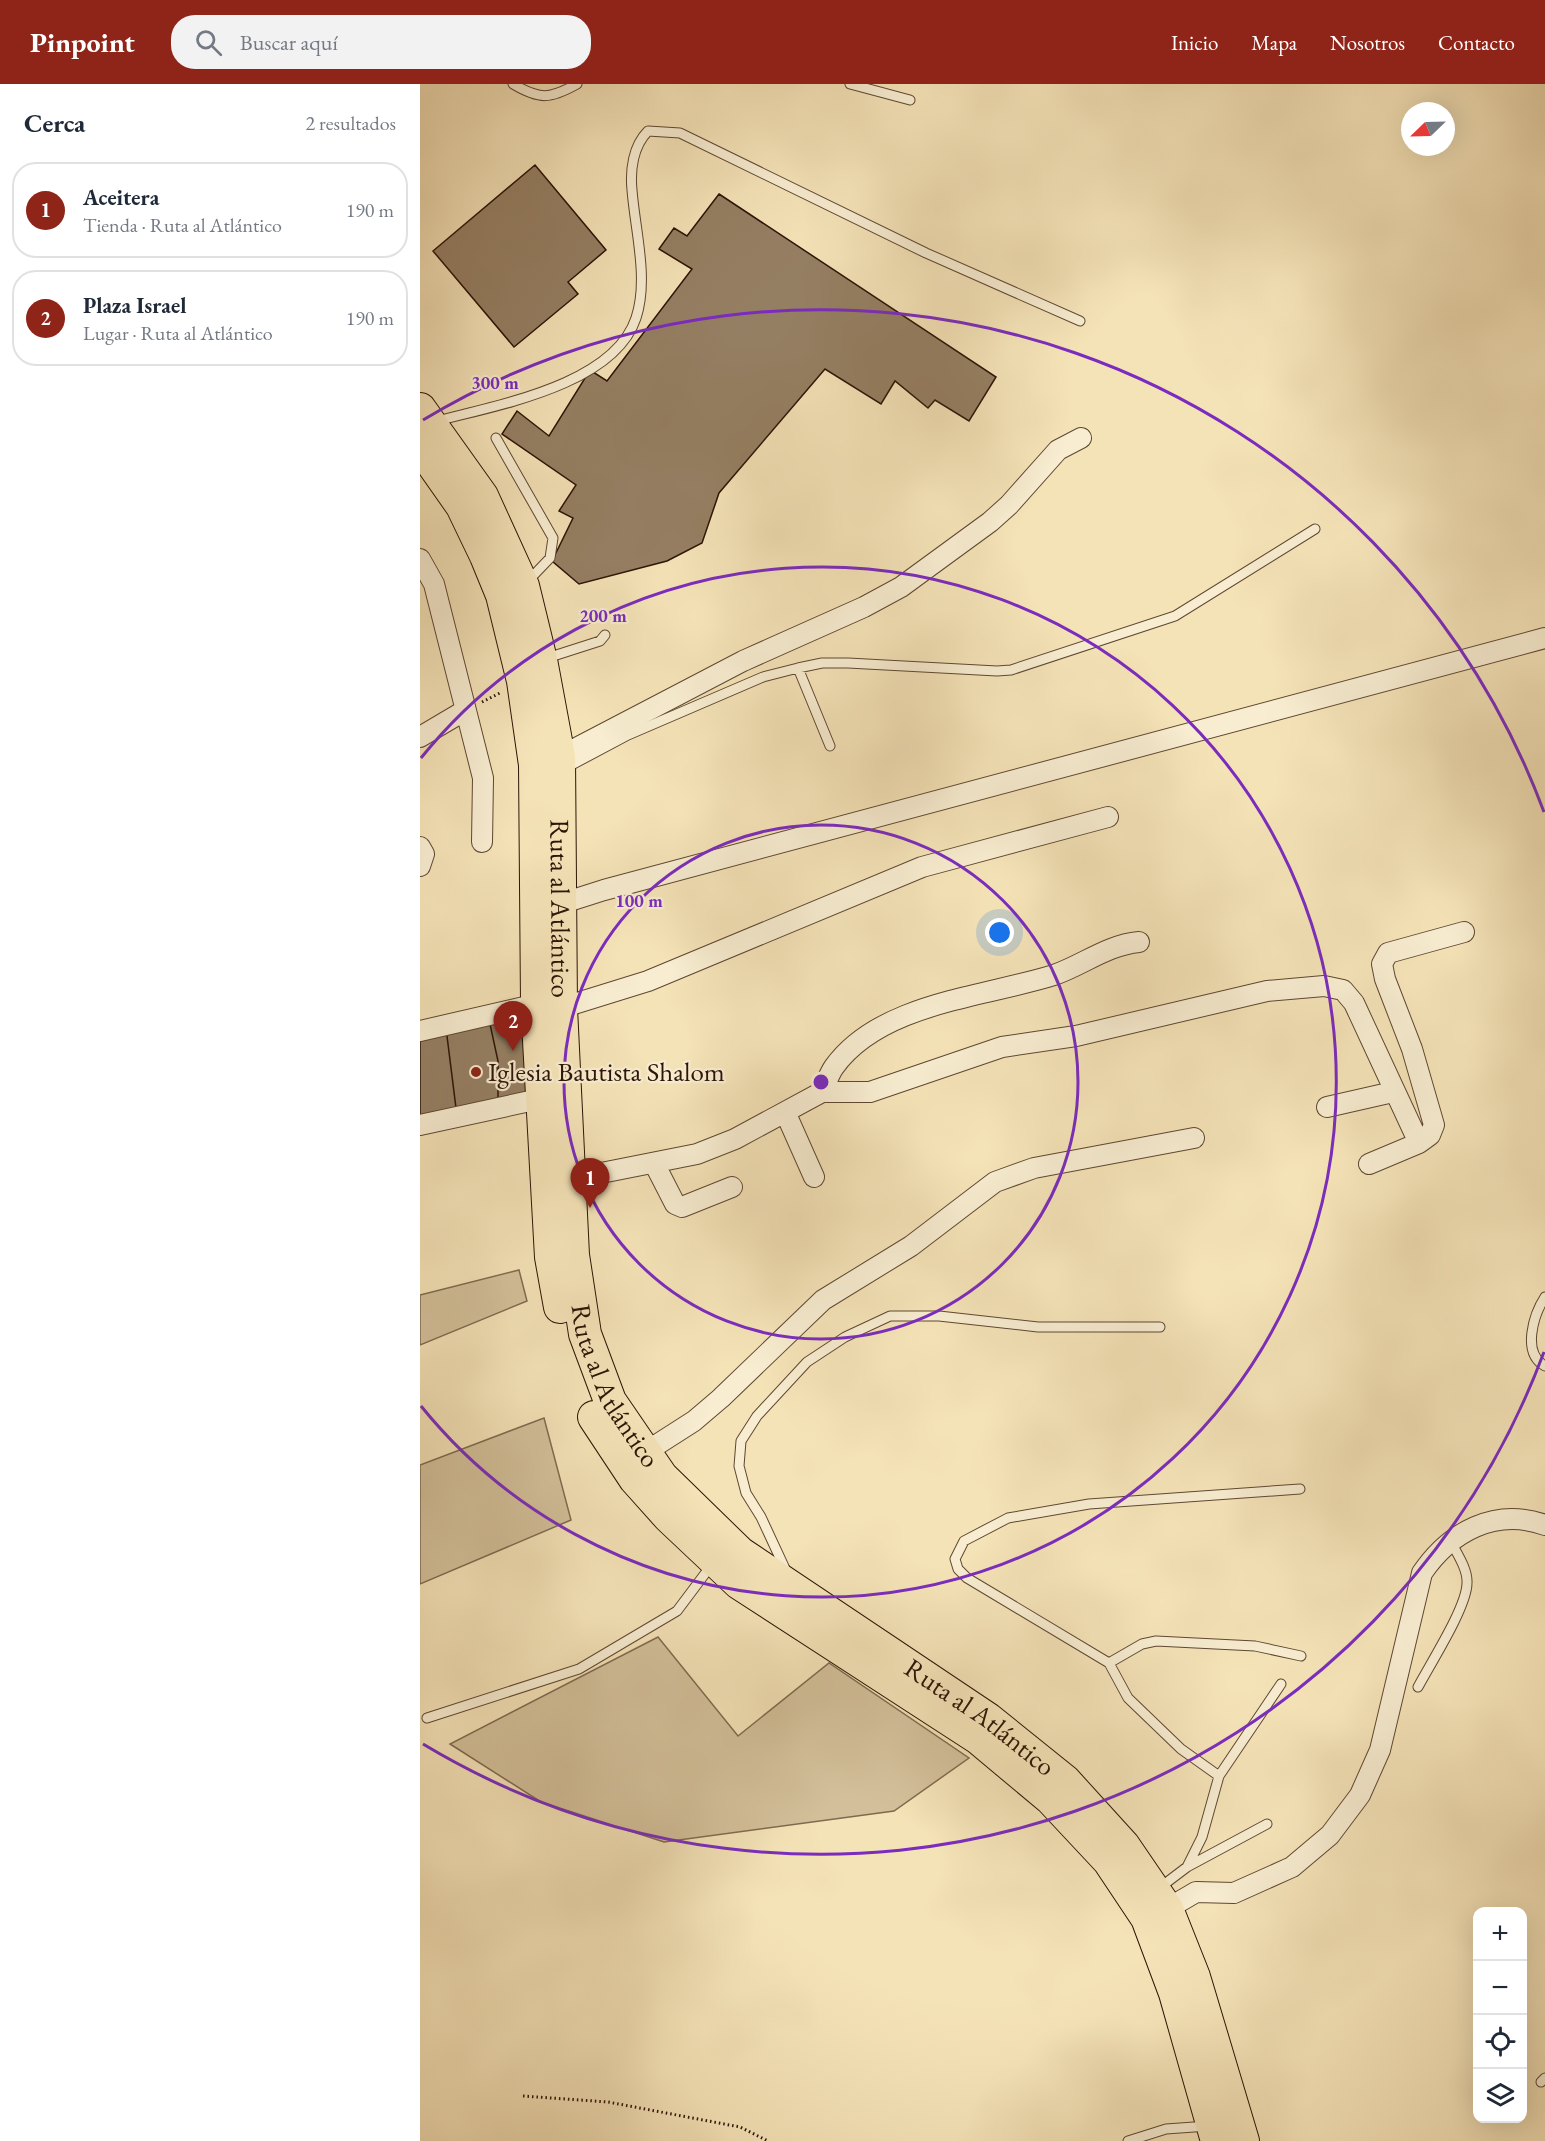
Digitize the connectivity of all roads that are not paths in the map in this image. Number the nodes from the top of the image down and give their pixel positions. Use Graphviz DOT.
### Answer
graph roads {
  1 [pos="513,84"];
  2 [pos="577,84"];
  3 [pos="850,84"];
  4 [pos="910,100"];
  5 [pos="1080,321"];
  6 [pos="424,426"];
  7 [pos="496,438"];
  8 [pos="1081,438"];
  9 [pos="1315,529"];
  10 [pos="420,559"];
  11 [pos="523,586"];
  12 [pos="427,588"];
  13 [pos="605,635"];
  14 [pos="1545,638"];
  15 [pos="798,668"];
  16 [pos="532,670"];
  17 [pos="464,711"];
  18 [pos="420,737"];
  19 [pos="830,746"];
  20 [pos="559,764"];
  21 [pos="1108,817"];
  22 [pos="482,842"];
  23 [pos="420,847"];
  24 [pos="420,866"];
  25 [pos="560,904"];
  26 [pos="1464,932"];
  27 [pos="1139,942"];
  28 [pos="549,1006"];
  29 [pos="420,1031"];
  30 [pos="822,1092"];
  31 [pos="1393,1092"];
  32 [pos="544,1098"];
  33 [pos="1327,1107"];
  34 [pos="786,1114"];
  35 [pos="420,1125"];
  36 [pos="1194,1138"];
  37 [pos="1419,1143"];
  38 [pos="654,1163"];
  39 [pos="1369,1164"];
  40 [pos="813,1177"];
  41 [pos="571,1179"];
  42 [pos="732,1187"];
  43 [pos="1545,1297"];
  44 [pos="1161,1327"];
  45 [pos="1545,1366"];
  46 [pos="644,1452"];
  47 [pos="1300,1489"];
  48 [pos="1545,1526"];
  49 [pos="1450,1540"];
  50 [pos="715,1560"];
  51 [pos="795,1592"];
  52 [pos="1301,1656"];
  53 [pos="1110,1663"];
  54 [pos="1281,1684"];
  55 [pos="1418,1688"];
  56 [pos="427,1718"];
  57 [pos="1219,1776"];
  58 [pos="1267,1824"];
  59 [pos="1187,1867"];
  60 [pos="1161,1900"];
  61 [pos="1215,2133"];
  62 [pos="1128,2141"];
  63 [pos="1243,2141"];
  1 -- 2 [label="lane"];
  3 -- 4 [label="lane"];
  5 -- 6 [label="lane"];
  6 -- 11 [label="highway, Ruta al Atlántico"];
  6 -- 16 [label="highway, Ruta al Atlántico"];
  7 -- 11 [label="lane"];
  8 -- 20 [label="street"];
  9 -- 15 [label="lane"];
  10 -- 12 [label="street"];
  11 -- 16 [label="highway, Ruta al Atlántico"];
  12 -- 17 [label="street"];
  13 -- 16 [label="lane"];
  14 -- 25 [label="street"];
  15 -- 19 [label="lane"];
  15 -- 20 [label="lane"];
  16 -- 20 [label="highway, Ruta al Atlántico"];
  16 -- 28 [label="highway, Ruta al Atlántico"];
  17 -- 18 [label="street"];
  17 -- 22 [label="street"];
  20 -- 25 [label="highway, Ruta al Atlántico"];
  21 -- 28 [label="street"];
  23 -- 24 [label="street"];
  25 -- 28 [label="highway, Ruta al Atlántico"];
  26 -- 37 [label="street"];
  27 -- 30 [label="street"];
  28 -- 29 [label="street"];
  28 -- 32 [label="highway, Ruta al Atlántico"];
  28 -- 41 [label="highway, Ruta al Atlántico"];
  30 -- 31 [label="street"];
  30 -- 34 [label="street"];
  31 -- 33 [label="street"];
  31 -- 37 [label="street"];
  32 -- 35 [label="street"];
  32 -- 50 [label="highway, Ruta al Atlántico"];
  34 -- 38 [label="street"];
  34 -- 40 [label="street"];
  36 -- 46 [label="street"];
  37 -- 39 [label="street"];
  38 -- 41 [label="street"];
  38 -- 42 [label="street"];
  41 -- 46 [label="highway, Ruta al Atlántico"];
  43 -- 45 [label="lane"];
  44 -- 51 [label="lane"];
  46 -- 51 [label="highway, Ruta al Atlántico"];
  47 -- 53 [label="lane"];
  48 -- 49 [label="street"];
  49 -- 55 [label="lane"];
  49 -- 60 [label="street"];
  50 -- 56 [label="lane"];
  50 -- 61 [label="highway, Ruta al Atlántico"];
  51 -- 60 [label="highway, Ruta al Atlántico"];
  52 -- 53 [label="lane"];
  53 -- 57 [label="lane"];
  54 -- 57 [label="lane"];
  57 -- 59 [label="lane"];
  58 -- 59 [label="lane"];
  59 -- 60 [label="lane"];
  60 -- 63 [label="highway, Ruta al Atlántico"];
  61 -- 62 [label="lane"];
}
